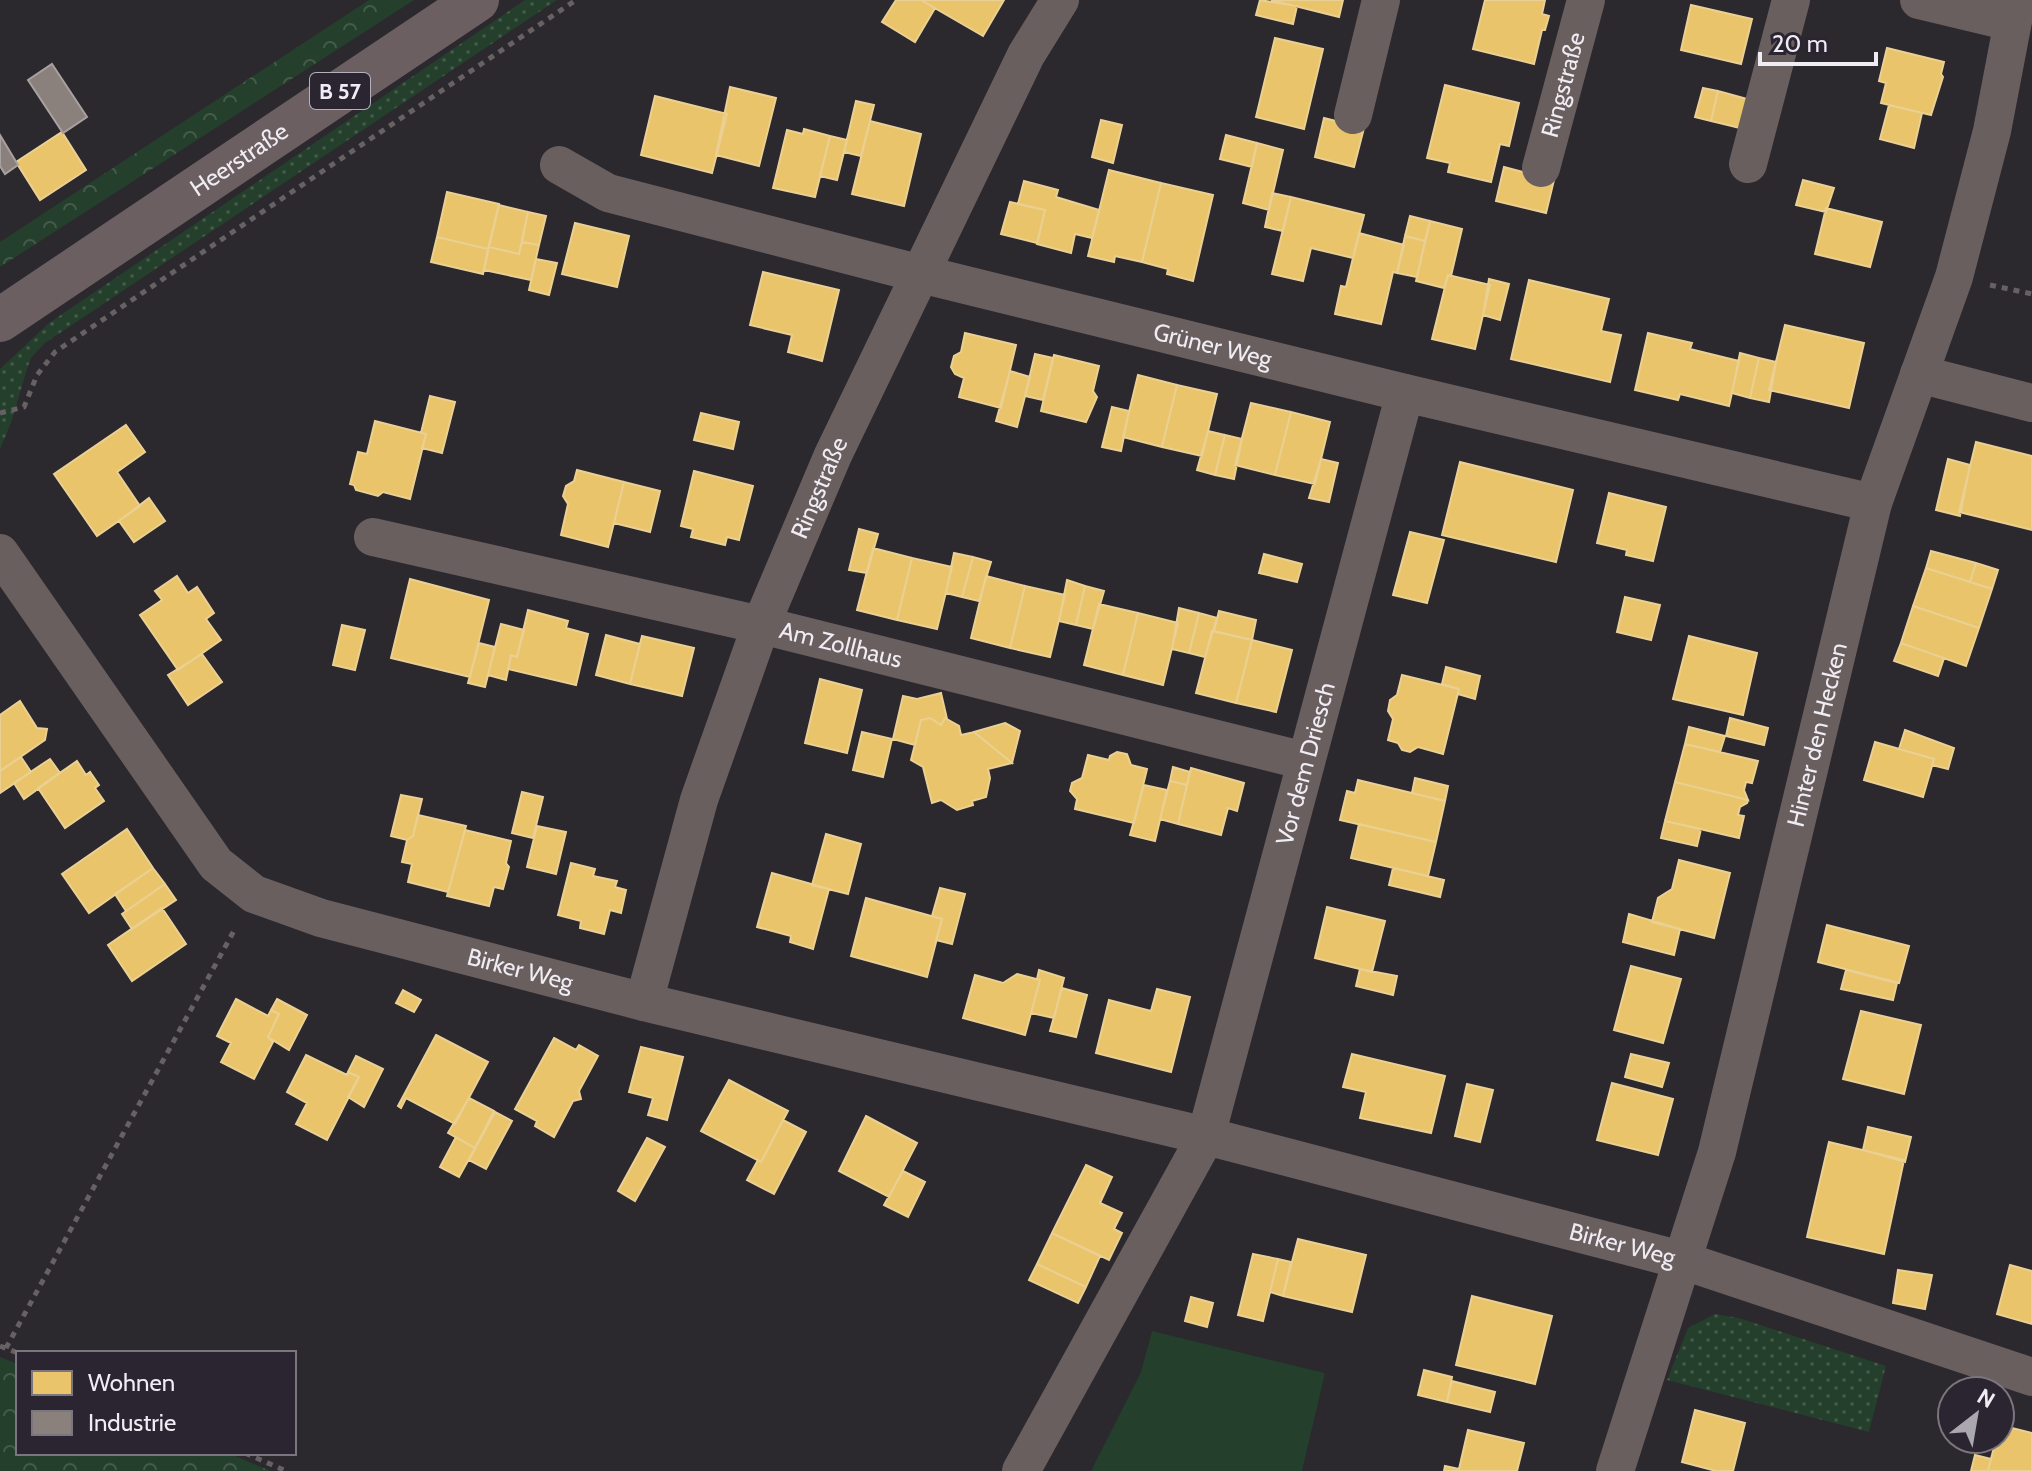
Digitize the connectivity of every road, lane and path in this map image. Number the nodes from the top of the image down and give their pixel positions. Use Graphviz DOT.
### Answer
graph roads {
  1 [pos="477,0"];
  2 [pos="576,0"];
  3 [pos="1060,0"];
  4 [pos="1381,0"];
  5 [pos="1586,0"];
  6 [pos="1791,0"];
  7 [pos="1919,0"];
  8 [pos="2014,11"];
  9 [pos="1353,115"];
  10 [pos="1748,164"];
  11 [pos="559,165"];
  12 [pos="1541,168"];
  13 [pos="921,274"];
  14 [pos="0,320"];
  15 [pos="1919,374"];
  16 [pos="1405,393"];
  17 [pos="2032,403"];
  18 [pos="0,413"];
  19 [pos="1873,503"];
  20 [pos="373,537"];
  21 [pos="0,553"];
  22 [pos="761,625"];
  23 [pos="1305,761"];
  24 [pos="254,894"];
  25 [pos="644,1002"];
  26 [pos="1206,1136"];
  27 [pos="1681,1260"];
  28 [pos="3,1347"];
  29 [pos="2032,1377"];
  30 [pos="250,1455"];
  31 [pos="286,1471"];
  32 [pos="1021,1471"];
  33 [pos="1615,1471"];
  1 -- 14 [label="main road, Heerstraße / B 57"];
  2 -- 18 [label="path"];
  3 -- 13 [label="street, Ringstraße"];
  4 -- 9 [label="street"];
  5 -- 12 [label="street, Ringstraße"];
  6 -- 10 [label="street"];
  7 -- 8 [label="street"];
  8 -- 15 [label="street, Hinter den Hecken"];
  11 -- 13 [label="street, Grüner Weg"];
  13 -- 16 [label="street, Grüner Weg"];
  13 -- 22 [label="street, Ringstraße"];
  15 -- 17 [label="street"];
  15 -- 19 [label="street, Hinter den Hecken"];
  16 -- 19 [label="street, Grüner Weg"];
  16 -- 23 [label="street, Vor dem Driesch"];
  19 -- 27 [label="street, Hinter den Hecken"];
  20 -- 22 [label="street, Am Zollhaus"];
  21 -- 24 [label="street, Birker Weg"];
  22 -- 23 [label="street, Am Zollhaus"];
  22 -- 25 [label="street, Ringstraße"];
  23 -- 26 [label="street, Vor dem Driesch"];
  24 -- 25 [label="street, Birker Weg"];
  24 -- 28 [label="path"];
  25 -- 26 [label="street, Birker Weg"];
  26 -- 27 [label="street, Birker Weg"];
  26 -- 32 [label="street"];
  27 -- 29 [label="street, Birker Weg"];
  27 -- 33 [label="street, Hinter den Hecken"];
  30 -- 31 [label="path"];
}
